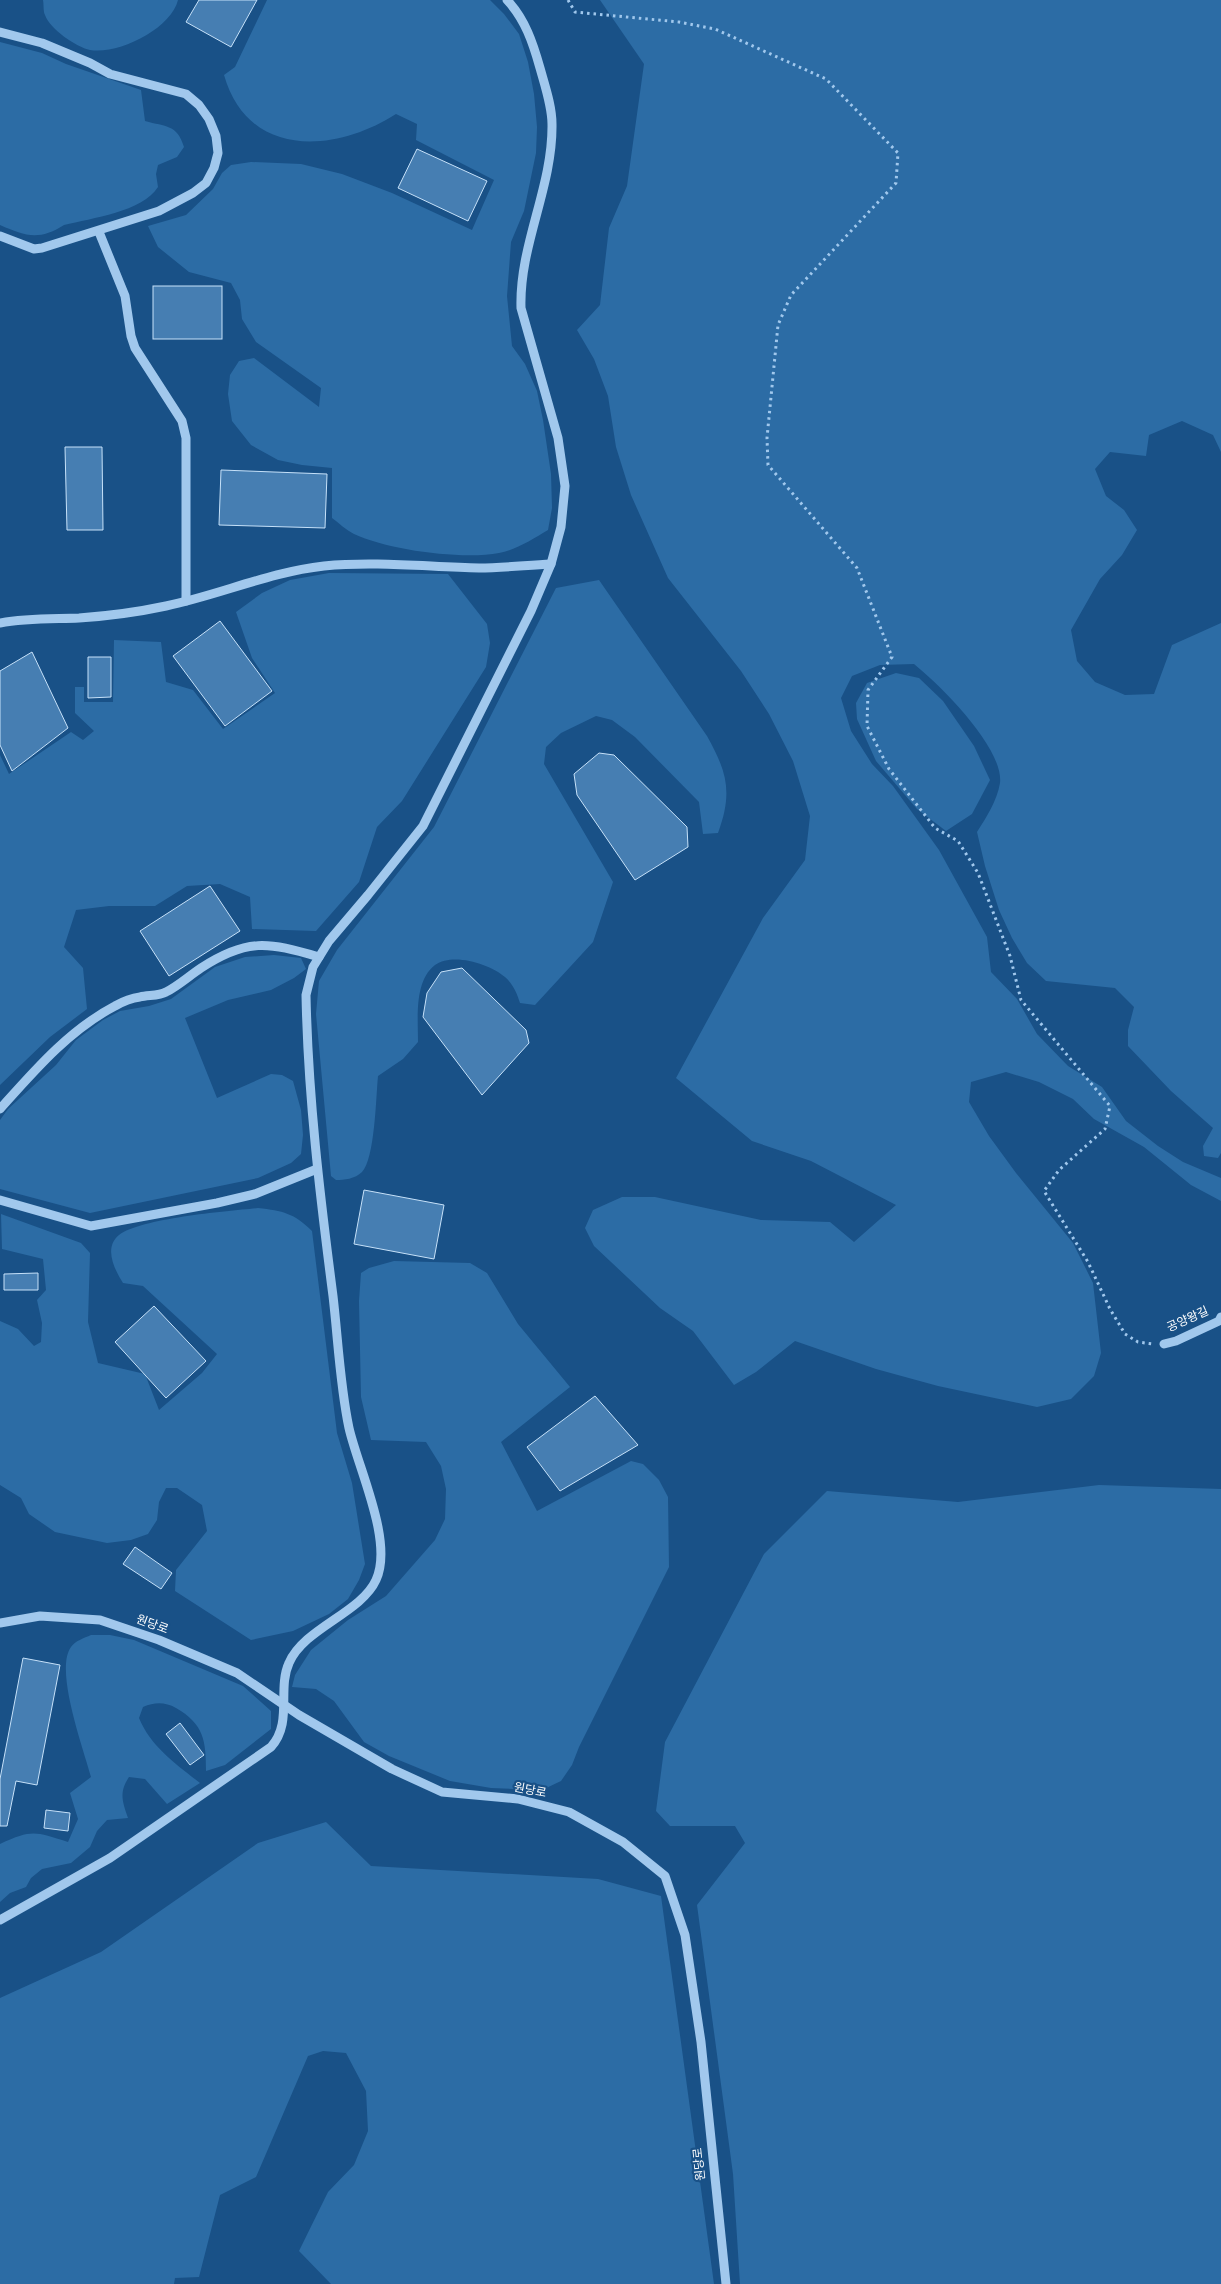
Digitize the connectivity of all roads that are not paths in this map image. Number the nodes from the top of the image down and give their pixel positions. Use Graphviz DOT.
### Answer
graph roads {
  1 [pos="508,0"];
  2 [pos="0,32"];
  3 [pos="99,232"];
  4 [pos="0,236"];
  5 [pos="552,564"];
  6 [pos="186,601"];
  7 [pos="0,623"];
  8 [pos="319,957"];
  9 [pos="0,1109"];
  10 [pos="317,1169"];
  11 [pos="0,1200"];
  12 [pos="1221,1317"];
  13 [pos="1164,1344"];
  14 [pos="0,1623"];
  15 [pos="284,1705"];
  16 [pos="0,1920"];
  17 [pos="726,2284"];
  1 -- 5 [label="street"];
  2 -- 3 [label="street"];
  3 -- 4 [label="street"];
  3 -- 6 [label="street"];
  5 -- 6 [label="street"];
  5 -- 8 [label="street"];
  6 -- 7 [label="street"];
  8 -- 9 [label="street"];
  8 -- 10 [label="street"];
  10 -- 11 [label="street"];
  10 -- 15 [label="street"];
  12 -- 13 [label="street, 공양왕길"];
  14 -- 15 [label="street, 원당로"];
  15 -- 16 [label="street"];
  15 -- 17 [label="street, 원당로"];
}
